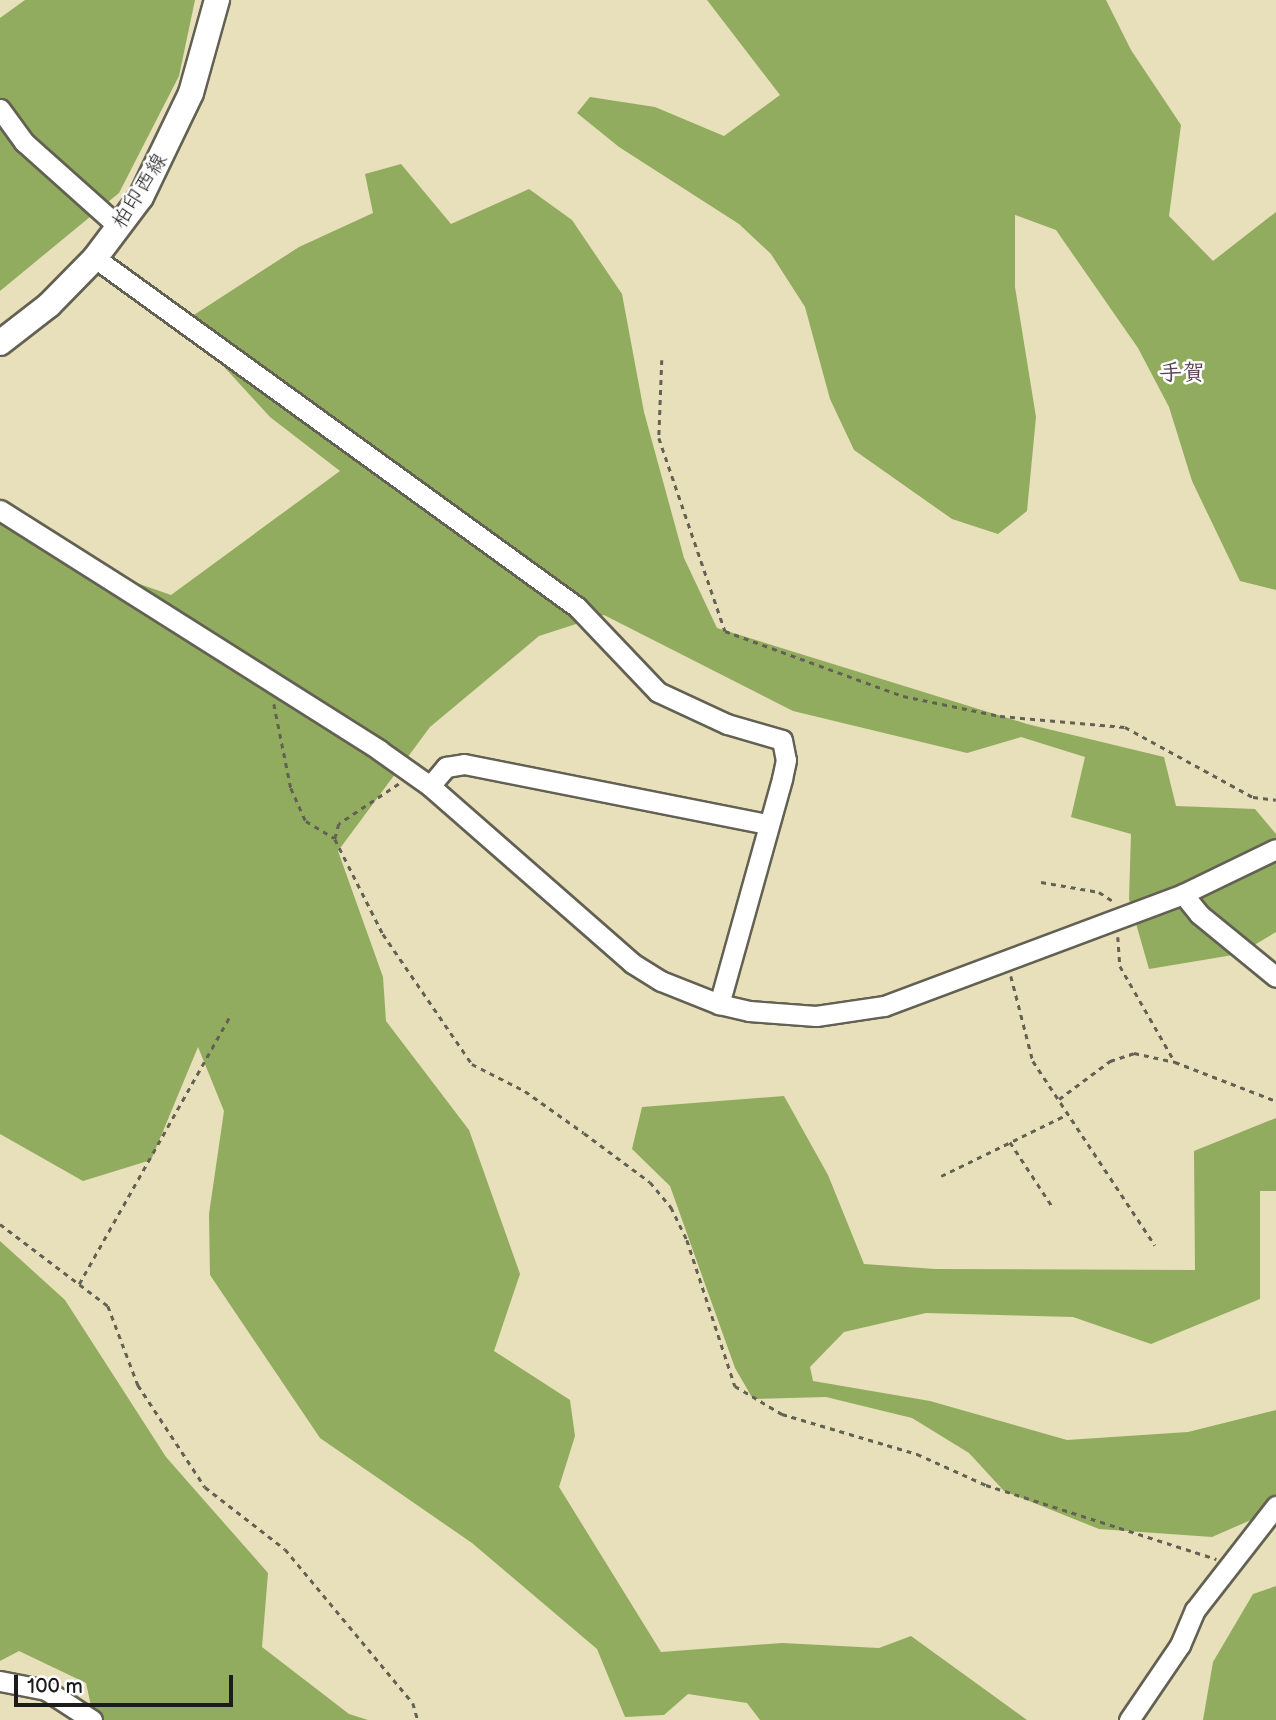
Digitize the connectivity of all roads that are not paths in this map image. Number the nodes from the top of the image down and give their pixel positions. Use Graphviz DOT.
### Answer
graph roads {
  1 [pos="217,0"];
  2 [pos="0,108"];
  3 [pos="119,227"];
  4 [pos="95,258"];
  5 [pos="0,343"];
  6 [pos="0,510"];
  7 [pos="430,786"];
  8 [pos="768,824"];
  9 [pos="1276,849"];
  10 [pos="1183,894"];
  11 [pos="1276,977"];
  12 [pos="719,1004"];
  13 [pos="1276,1506"];
  14 [pos="0,1681"];
  15 [pos="92,1720"];
  16 [pos="1129,1720"];
  1 -- 3 [label="main road, 柏印西線"];
  2 -- 3 [label="street"];
  3 -- 4 [label="main road, 柏印西線"];
  4 -- 5 [label="main road, 柏印西線"];
  4 -- 8 [label="street"];
  6 -- 7 [label="street"];
  7 -- 8 [label="street"];
  7 -- 12 [label="street"];
  8 -- 12 [label="street"];
  9 -- 10 [label="street"];
  10 -- 11 [label="street"];
  10 -- 12 [label="street"];
  13 -- 16 [label="street"];
  14 -- 15 [label="street"];
}
